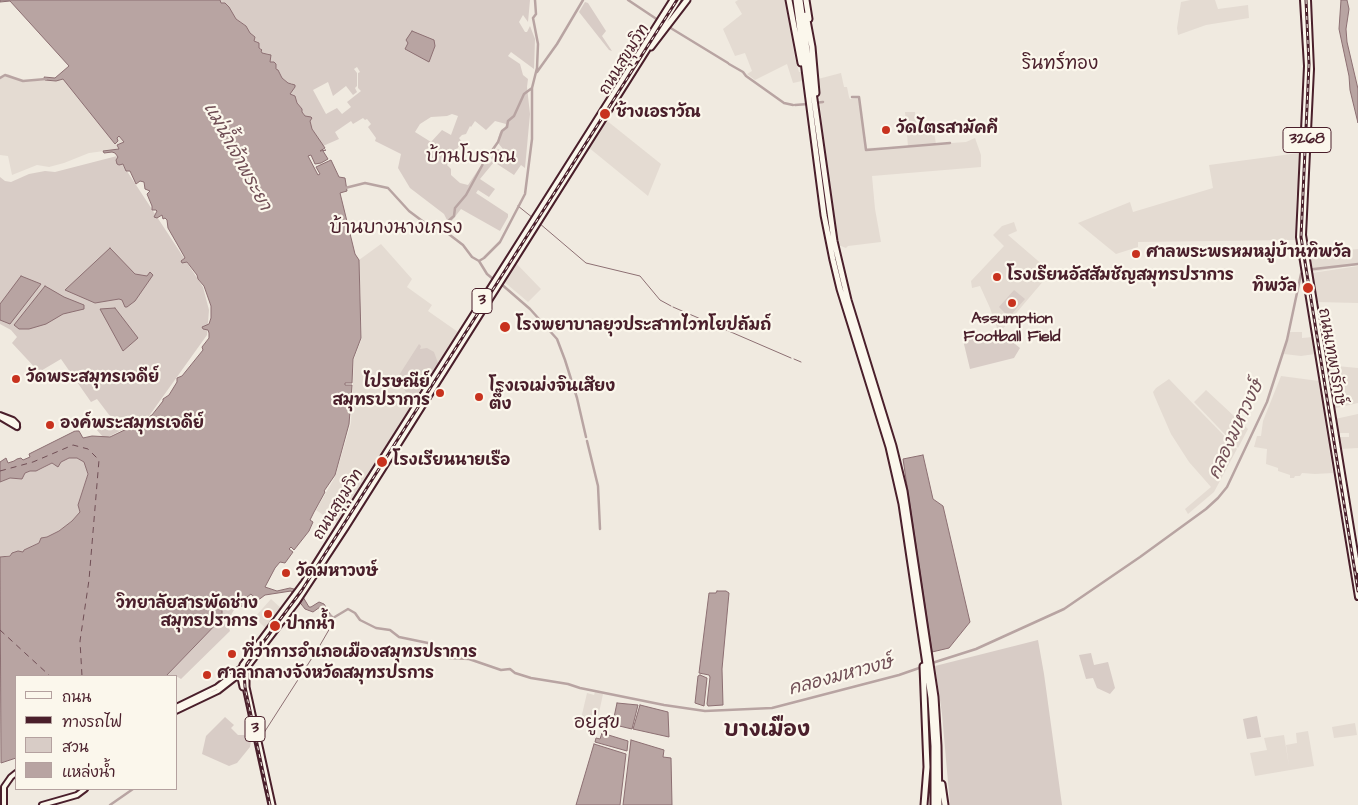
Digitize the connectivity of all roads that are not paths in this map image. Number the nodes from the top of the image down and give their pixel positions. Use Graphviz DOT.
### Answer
graph roads {
  1 [pos="673,0"];
  2 [pos="678,0"];
  3 [pos="686,0"];
  4 [pos="789,0"];
  5 [pos="794,0"];
  6 [pos="803,0"];
  7 [pos="1303,0"];
  8 [pos="1308,0"];
  9 [pos="643,55"];
  10 [pos="637,61"];
  11 [pos="801,63"];
  12 [pos="815,129"];
  13 [pos="1306,267"];
  14 [pos="1323,373"];
  15 [pos="1358,571"];
  16 [pos="1358,597"];
  17 [pos="923,648"];
  18 [pos="244,667"];
  19 [pos="239,677"];
  20 [pos="934,697"];
  21 [pos="178,706"];
  22 [pos="178,710"];
  23 [pos="15,773"];
  24 [pos="84,790"];
  25 [pos="270,802"];
  26 [pos="4,805"];
  27 [pos="44,805"];
  28 [pos="926,805"];
  29 [pos="934,805"];
  30 [pos="942,805"];
  1 -- 10 [label="highway, ถนนสุขุมวิท / 3"];
  2 -- 9 [label="highway, ถนนสุขุมวิท / 3"];
  3 -- 9 [label="highway"];
  3 -- 9 [label="highway"];
  4 -- 11 [label="highway"];
  5 -- 11 [label="highway"];
  5 -- 12 [label="highway"];
  6 -- 12 [label="highway"];
  6 -- 12 [label="highway"];
  7 -- 13 [label="main road, ถนนเทพารักษ์ / 3268"];
  8 -- 13 [label="main road, ถนนเทพารักษ์ / 3268"];
  9 -- 10 [label="highway, ถนนสุขุมวิท / 3"];
  10 -- 18 [label="highway, ถนนสุขุมวิท / 3"];
  11 -- 12 [label="highway"];
  12 -- 17 [label="highway"];
  12 -- 20 [label="highway"];
  13 -- 14 [label="main road, ถนนเทพารักษ์ / 3268"];
  14 -- 15 [label="main road, ถนนเทพารักษ์ / 3268"];
  14 -- 16 [label="main road, ถนนเทพารักษ์ / 3268"];
  17 -- 28 [label="highway"];
  17 -- 29 [label="highway"];
  18 -- 19 [label="highway, 3"];
  18 -- 19 [label="main road"];
  19 -- 21 [label="main road"];
  19 -- 22 [label="main road"];
  19 -- 25 [label="highway, 3"];
  20 -- 30 [label="highway"];
  20 -- 30 [label="highway"];
  23 -- 26 [label="main road"];
  24 -- 27 [label="main road"];
}
